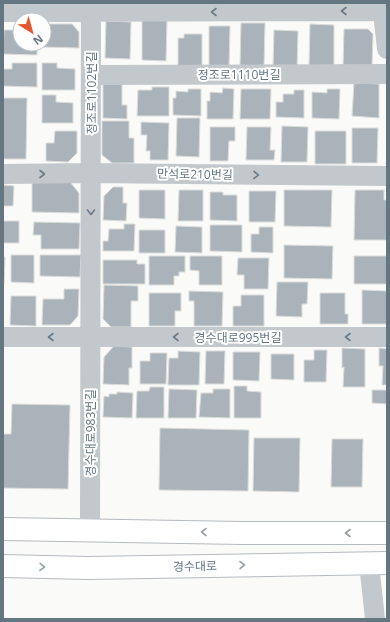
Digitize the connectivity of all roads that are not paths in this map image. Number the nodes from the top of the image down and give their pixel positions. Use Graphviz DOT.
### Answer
graph roads {
  1 [pos="383,7"];
  2 [pos="91,8"];
  3 [pos="3,12"];
  4 [pos="387,49"];
  5 [pos="387,74"];
  6 [pos="91,75"];
  7 [pos="91,173"];
  8 [pos="3,174"];
  9 [pos="387,176"];
  10 [pos="3,336"];
  11 [pos="90,336"];
  12 [pos="387,337"];
  13 [pos="3,529"];
  14 [pos="90,530"];
  15 [pos="387,533"];
  16 [pos="378,563"];
  17 [pos="3,566"];
  18 [pos="374,619"];
  1 -- 2 [label="street, one-way"];
  1 -- 4 [label="street"];
  2 -- 3 [label="street"];
  2 -- 6 [label="street, 정조로1102번길"];
  5 -- 6 [label="street, 정조로1110번길"];
  6 -- 7 [label="street, 정조로1102번길"];
  8 -- 7 [label="street, 만석로210번길, one-way"];
  7 -- 9 [label="street, 만석로210번길, one-way"];
  7 -- 11 [label="street, 경수대로983번길, one-way"];
  11 -- 10 [label="street, one-way"];
  12 -- 11 [label="street, 경수대로995번길, one-way"];
  11 -- 14 [label="street, 경수대로983번길"];
  13 -- 14 [label="main road"];
  15 -- 14 [label="main road, one-way"];
  17 -- 16 [label="main road, 경수대로, one-way"];
  16 -- 18 [label="street"];
}
